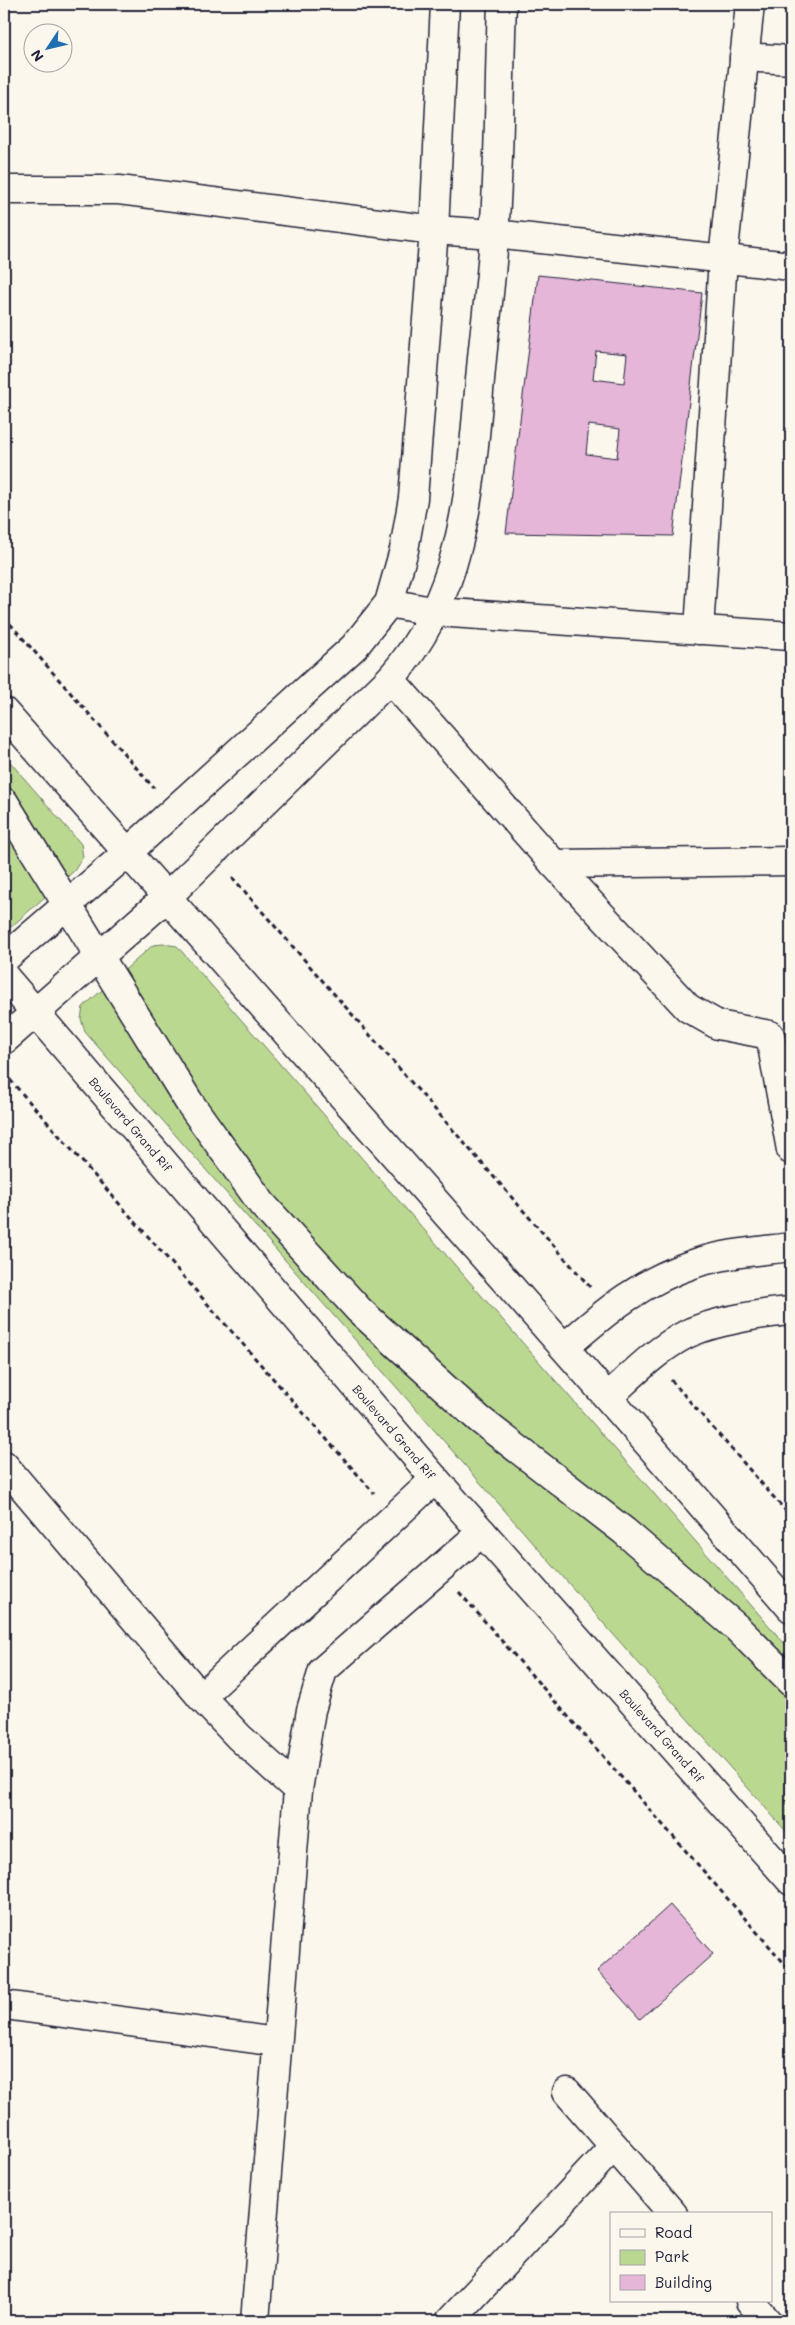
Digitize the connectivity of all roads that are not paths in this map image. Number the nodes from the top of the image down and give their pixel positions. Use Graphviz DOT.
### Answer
graph roads {
  1 [pos="446,4"];
  2 [pos="502,4"];
  3 [pos="750,4"];
  4 [pos="744,57"];
  5 [pos="791,60"];
  6 [pos="4,190"];
  7 [pos="434,230"];
  8 [pos="494,234"];
  9 [pos="723,259"];
  10 [pos="791,266"];
  11 [pos="389,603"];
  12 [pos="436,612"];
  13 [pos="699,630"];
  14 [pos="791,636"];
  15 [pos="390,679"];
  16 [pos="4,712"];
  17 [pos="4,802"];
  18 [pos="127,853"];
  19 [pos="791,861"];
  20 [pos="554,864"];
  21 [pos="166,898"];
  22 [pos="68,904"];
  23 [pos="99,958"];
  24 [pos="4,959"];
  25 [pos="4,976"];
  26 [pos="36,1014"];
  27 [pos="780,1035"];
  28 [pos="4,1040"];
  29 [pos="791,1150"];
  30 [pos="791,1247"];
  31 [pos="791,1310"];
  32 [pos="565,1347"];
  33 [pos="609,1396"];
  34 [pos="4,1465"];
  35 [pos="435,1479"];
  36 [pos="482,1532"];
  37 [pos="791,1608"];
  38 [pos="791,1682"];
  39 [pos="201,1697"];
  40 [pos="298,1790"];
  41 [pos="791,1881"];
  42 [pos="4,2004"];
  43 [pos="277,2042"];
  44 [pos="566,2092"];
  45 [pos="614,2146"];
  46 [pos="671,2212"];
  47 [pos="751,2302"];
  48 [pos="255,2321"];
  49 [pos="450,2321"];
  50 [pos="767,2321"];
  1 -- 7 [label="street"];
  2 -- 8 [label="street"];
  3 -- 4 [label="street"];
  4 -- 5 [label="street"];
  4 -- 9 [label="street"];
  6 -- 7 [label="street"];
  7 -- 8 [label="street"];
  7 -- 11 [label="street"];
  8 -- 9 [label="street"];
  8 -- 12 [label="street"];
  9 -- 10 [label="street"];
  9 -- 13 [label="street"];
  11 -- 12 [label="street"];
  11 -- 18 [label="street"];
  12 -- 13 [label="street"];
  12 -- 15 [label="street"];
  13 -- 14 [label="street"];
  15 -- 20 [label="street"];
  15 -- 21 [label="street"];
  16 -- 18 [label="street"];
  17 -- 22 [label="street"];
  18 -- 21 [label="street"];
  18 -- 22 [label="street"];
  19 -- 20 [label="street"];
  20 -- 27 [label="street"];
  21 -- 23 [label="street"];
  21 -- 32 [label="street"];
  22 -- 23 [label="street"];
  22 -- 24 [label="street"];
  23 -- 26 [label="street"];
  23 -- 38 [label="street"];
  25 -- 26 [label="street, Boulevard Grand Rif"];
  26 -- 28 [label="street"];
  26 -- 35 [label="street, Boulevard Grand Rif"];
  27 -- 29 [label="street"];
  30 -- 32 [label="street"];
  31 -- 33 [label="street"];
  32 -- 33 [label="street"];
  33 -- 37 [label="street"];
  34 -- 39 [label="street"];
  35 -- 36 [label="street, Boulevard Grand Rif"];
  35 -- 39 [label="street"];
  36 -- 40 [label="street"];
  36 -- 41 [label="street, Boulevard Grand Rif"];
  39 -- 40 [label="street"];
  40 -- 43 [label="street"];
  42 -- 43 [label="street"];
  43 -- 48 [label="street"];
  44 -- 45 [label="street"];
  45 -- 46 [label="street"];
  45 -- 49 [label="street"];
  47 -- 50 [label="street"];
}
